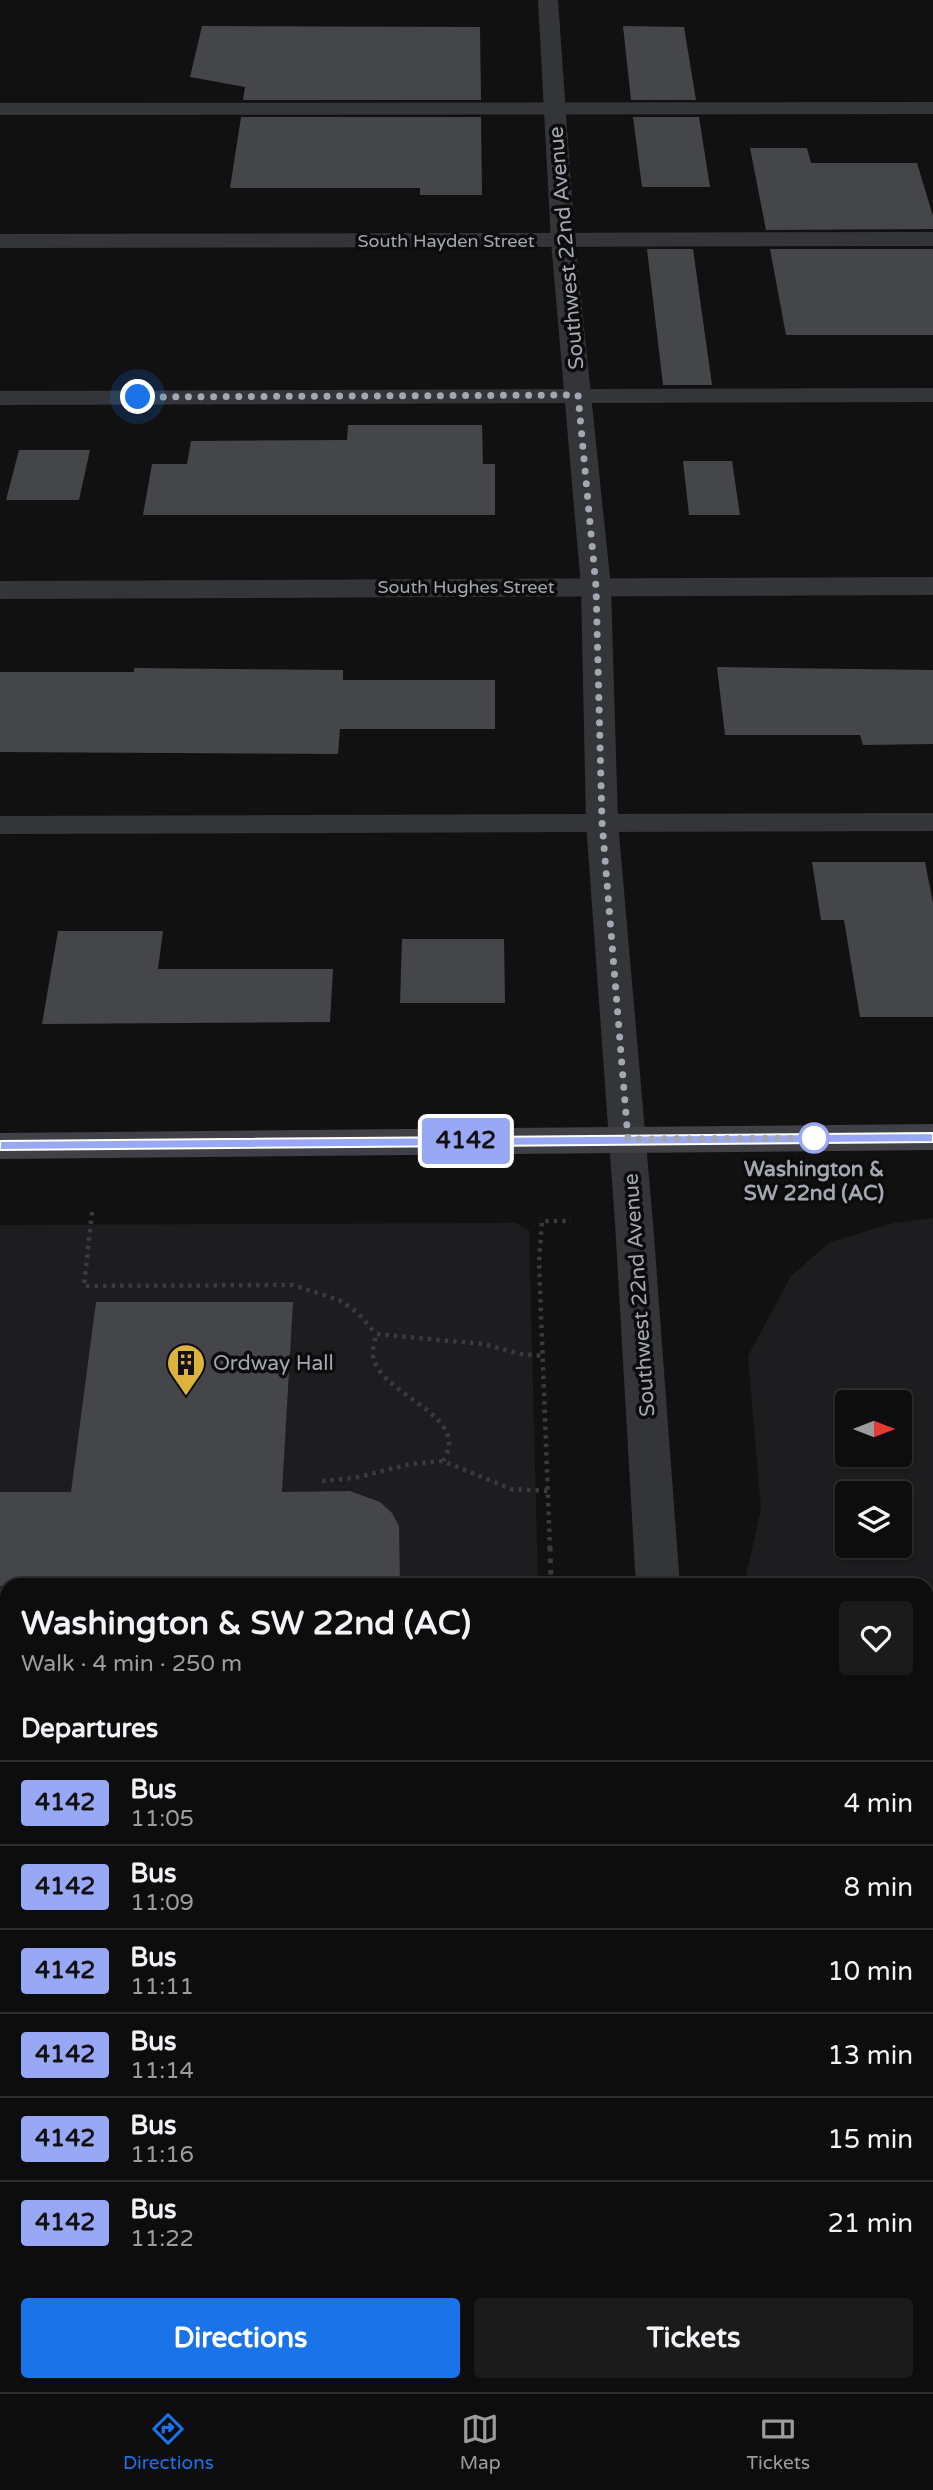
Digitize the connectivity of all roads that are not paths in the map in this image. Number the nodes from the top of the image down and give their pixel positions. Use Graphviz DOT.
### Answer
graph roads {
  1 [pos="548,0"];
  2 [pos="933,108"];
  3 [pos="0,109"];
  4 [pos="555,109"];
  5 [pos="933,239"];
  6 [pos="0,241"];
  7 [pos="563,241"];
  8 [pos="578,395"];
  9 [pos="933,396"];
  10 [pos="0,398"];
  11 [pos="933,586"];
  12 [pos="596,587"];
  13 [pos="0,590"];
  14 [pos="602,822"];
  15 [pos="933,822"];
  16 [pos="0,825"];
  17 [pos="933,1137"];
  18 [pos="628,1139"];
  19 [pos="0,1146"];
  20 [pos="657,1578"];
  1 -- 4 [label="street, Southwest 22nd Avenue"];
  2 -- 4 [label="lane"];
  3 -- 4 [label="lane"];
  4 -- 7 [label="street, Southwest 22nd Avenue"];
  5 -- 7 [label="street, South Hayden Street"];
  6 -- 7 [label="street, South Hayden Street"];
  7 -- 8 [label="street, Southwest 22nd Avenue"];
  8 -- 9 [label="lane"];
  8 -- 10 [label="lane"];
  8 -- 12 [label="street, Southwest 22nd Avenue"];
  11 -- 12 [label="street, South Hughes Street"];
  12 -- 13 [label="street, South Hughes Street"];
  12 -- 14 [label="street, Southwest 22nd Avenue"];
  14 -- 15 [label="lane"];
  14 -- 16 [label="lane"];
  14 -- 18 [label="street, Southwest 22nd Avenue"];
  17 -- 18 [label="main road"];
  18 -- 19 [label="main road"];
  18 -- 20 [label="street, Southwest 22nd Avenue"];
}
